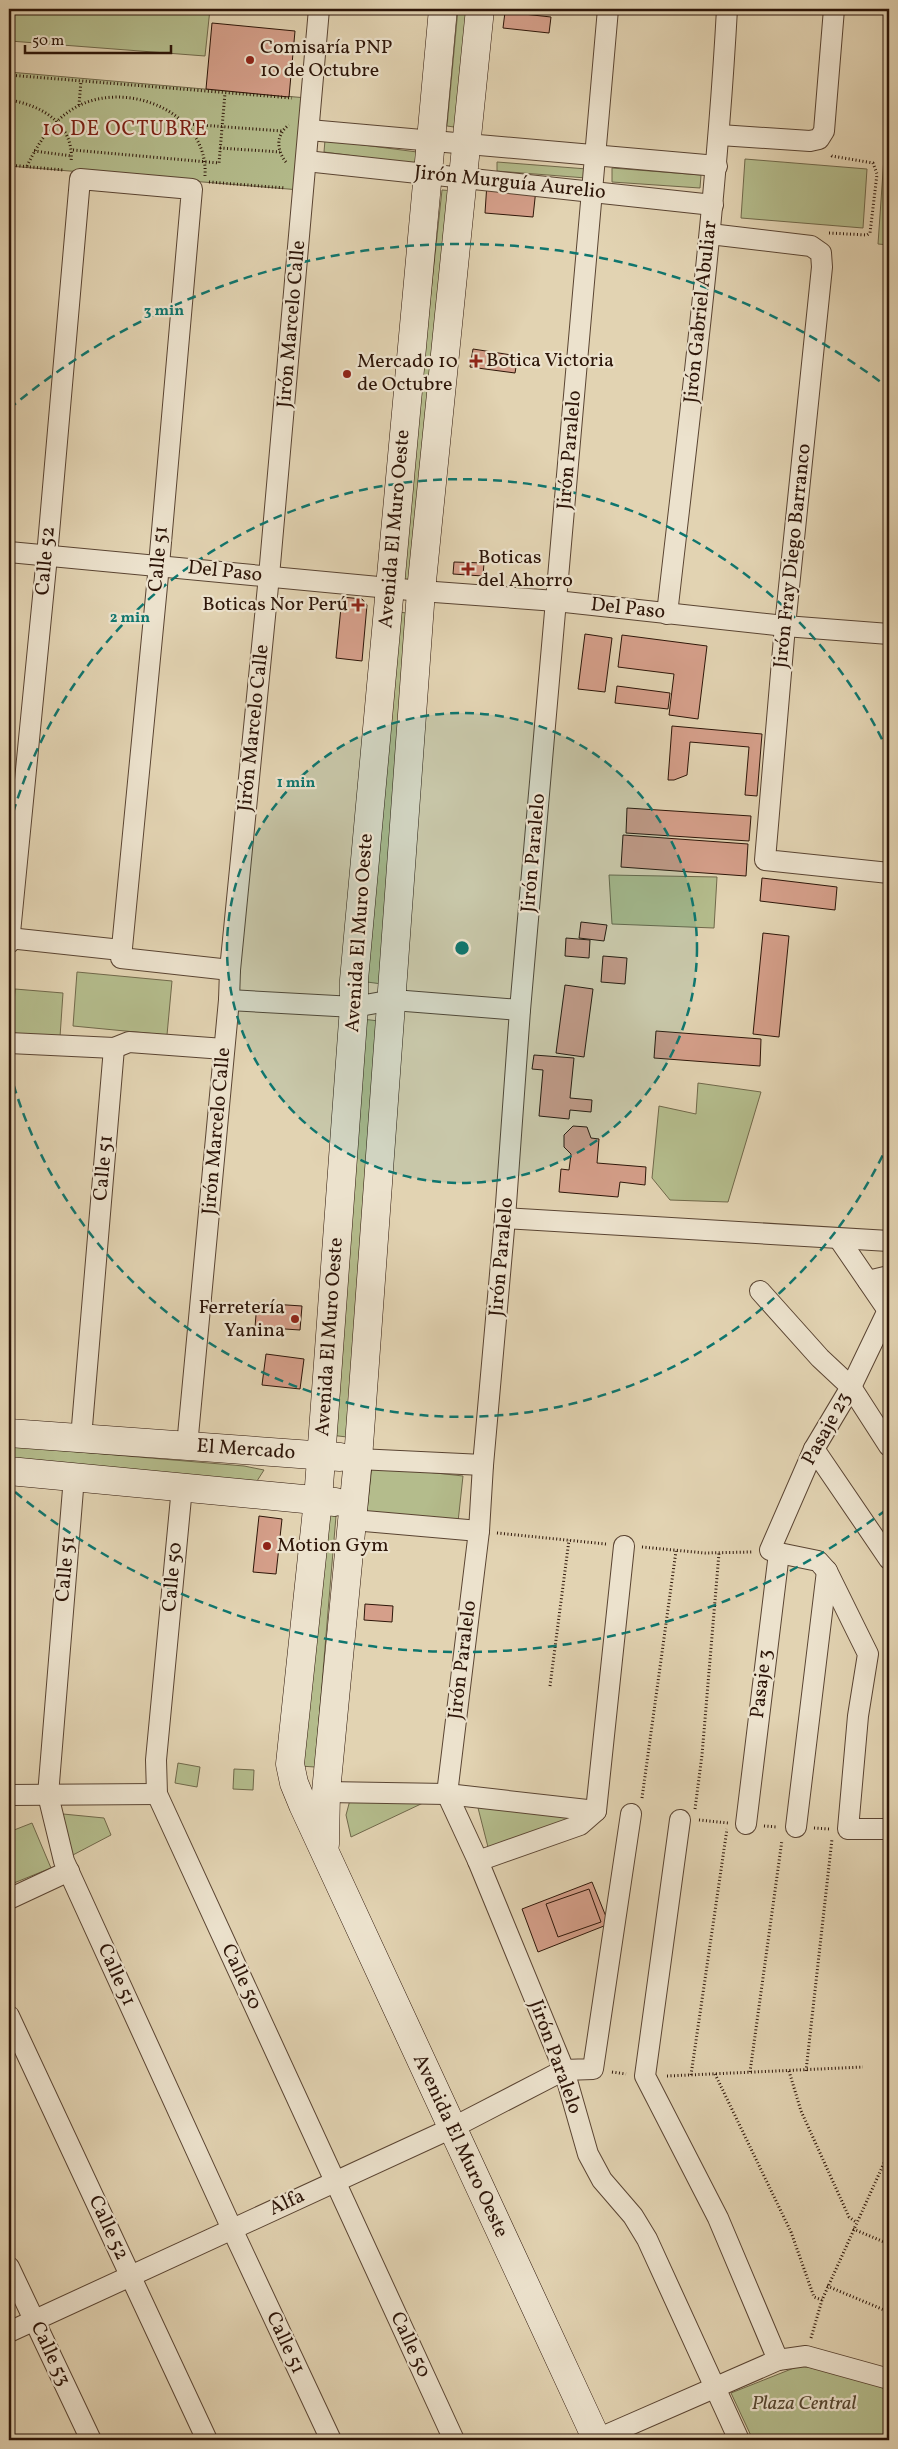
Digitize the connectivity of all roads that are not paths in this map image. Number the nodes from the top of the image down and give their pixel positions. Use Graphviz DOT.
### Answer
graph roads {
  1 [pos="319,9"];
  2 [pos="443,9"];
  3 [pos="480,9"];
  4 [pos="608,9"];
  5 [pos="727,9"];
  6 [pos="834,9"];
  7 [pos="309,130"];
  8 [pos="720,135"];
  9 [pos="432,141"];
  10 [pos="467,144"];
  11 [pos="596,155"];
  12 [pos="306,161"];
  13 [pos="717,166"];
  14 [pos="429,174"];
  15 [pos="464,178"];
  16 [pos="198,185"];
  17 [pos="593,192"];
  18 [pos="713,205"];
  19 [pos="710,234"];
  20 [pos="9,552"];
  21 [pos="47,556"];
  22 [pos="159,565"];
  23 [pos="270,576"];
  24 [pos="389,588"];
  25 [pos="421,591"];
  26 [pos="556,601"];
  27 [pos="667,614"];
  28 [pos="785,626"];
  29 [pos="889,634"];
  30 [pos="889,873"];
  31 [pos="9,938"];
  32 [pos="9,943"];
  33 [pos="121,954"];
  34 [pos="230,970"];
  35 [pos="229,1000"];
  36 [pos="393,1000"];
  37 [pos="354,1006"];
  38 [pos="520,1010"];
  39 [pos="9,1043"];
  40 [pos="114,1048"];
  41 [pos="224,1049"];
  42 [pos="505,1218"];
  43 [pos="839,1239"];
  44 [pos="889,1242"];
  45 [pos="889,1276"];
  46 [pos="868,1281"];
  47 [pos="760,1292"];
  48 [pos="889,1311"];
  49 [pos="851,1387"];
  50 [pos="9,1433"];
  51 [pos="81,1438"];
  52 [pos="188,1446"];
  53 [pos="889,1446"];
  54 [pos="814,1448"];
  55 [pos="321,1456"];
  56 [pos="358,1459"];
  57 [pos="482,1465"];
  58 [pos="9,1471"];
  59 [pos="74,1477"];
  60 [pos="182,1487"];
  61 [pos="318,1500"];
  62 [pos="353,1512"];
  63 [pos="479,1531"];
  64 [pos="624,1546"];
  65 [pos="774,1551"];
  66 [pos="889,1558"];
  67 [pos="827,1571"];
  68 [pos="326,1792"];
  69 [pos="157,1794"];
  70 [pos="447,1794"];
  71 [pos="9,1795"];
  72 [pos="48,1795"];
  73 [pos="596,1810"];
  74 [pos="631,1814"];
  75 [pos="687,1820"];
  76 [pos="737,1824"];
  77 [pos="790,1827"];
  78 [pos="889,1829"];
  79 [pos="325,1850"];
  80 [pos="478,1861"];
  81 [pos="69,1871"];
  82 [pos="9,1899"];
  83 [pos="9,2016"];
  84 [pos="564,2070"];
  85 [pos="452,2128"];
  86 [pos="334,2181"];
  87 [pos="232,2229"];
  88 [pos="9,2267"];
  89 [pos="130,2275"];
  90 [pos="34,2320"];
  91 [pos="9,2332"];
  92 [pos="778,2360"];
  93 [pos="889,2379"];
  94 [pos="714,2387"];
  95 [pos="91,2440"];
  96 [pos="207,2440"];
  97 [pos="331,2440"];
  98 [pos="454,2440"];
  99 [pos="596,2440"];
  100 [pos="739,2440"];
  1 -- 7 [label="street, Jirón Marcelo Calle"];
  2 -- 9 [label="main road, Avenida El Muro Oeste"];
  3 -- 10 [label="main road, Avenida El Muro Oeste"];
  4 -- 11 [label="street, Jirón Paralelo"];
  5 -- 8 [label="street, Jirón Gabriel Abuliar"];
  6 -- 8 [label="street"];
  7 -- 9 [label="street, Jirón Murguía Aurelio"];
  7 -- 12 [label="street, Jirón Marcelo Calle"];
  8 -- 13 [label="street, Jirón Gabriel Abuliar"];
  9 -- 10 [label="street, Jirón Murguía Aurelio"];
  9 -- 14 [label="main road, Avenida El Muro Oeste"];
  10 -- 11 [label="street, Jirón Murguía Aurelio"];
  10 -- 15 [label="main road, Avenida El Muro Oeste"];
  11 -- 13 [label="street, Jirón Murguía Aurelio"];
  11 -- 17 [label="street, Jirón Paralelo"];
  12 -- 14 [label="street, Jirón Murguía Aurelio"];
  12 -- 23 [label="street, Jirón Marcelo Calle"];
  13 -- 18 [label="street, Jirón Gabriel Abuliar"];
  14 -- 15 [label="street, Jirón Murguía Aurelio"];
  14 -- 24 [label="main road, Avenida El Muro Oeste"];
  15 -- 17 [label="street, Jirón Murguía Aurelio"];
  15 -- 25 [label="main road, Avenida El Muro Oeste"];
  16 -- 21 [label="street, Calle 52"];
  16 -- 22 [label="street, Calle 51"];
  17 -- 18 [label="street, Jirón Murguía Aurelio"];
  17 -- 26 [label="street, Jirón Paralelo"];
  18 -- 19 [label="street, Jirón Gabriel Abuliar"];
  19 -- 27 [label="street, Jirón Gabriel Abuliar"];
  19 -- 28 [label="street, Jirón Fray Diego Barranco"];
  20 -- 21 [label="street, Del Paso"];
  21 -- 22 [label="street, Del Paso"];
  21 -- 31 [label="street, Calle 52"];
  22 -- 23 [label="street, Del Paso"];
  22 -- 33 [label="street, Calle 51"];
  23 -- 24 [label="street, Del Paso"];
  23 -- 34 [label="street, Jirón Marcelo Calle"];
  24 -- 25 [label="street, Del Paso"];
  24 -- 37 [label="main road, Avenida El Muro Oeste"];
  25 -- 26 [label="street, Del Paso"];
  25 -- 36 [label="main road, Avenida El Muro Oeste"];
  26 -- 27 [label="street, Del Paso"];
  26 -- 38 [label="street, Jirón Paralelo"];
  27 -- 28 [label="street, Del Paso"];
  28 -- 29 [label="street, Del Paso"];
  28 -- 30 [label="street, Jirón Fray Diego Barranco"];
  31 -- 32 [label="street, Calle 52"];
  31 -- 33 [label="street"];
  33 -- 34 [label="street"];
  34 -- 35 [label="street, Jirón Marcelo Calle"];
  35 -- 37 [label="street"];
  35 -- 41 [label="street, Jirón Marcelo Calle"];
  36 -- 37 [label="street"];
  36 -- 38 [label="street"];
  36 -- 56 [label="main road, Avenida El Muro Oeste"];
  37 -- 55 [label="main road, Avenida El Muro Oeste"];
  38 -- 42 [label="street, Jirón Paralelo"];
  39 -- 40 [label="street"];
  40 -- 41 [label="street"];
  40 -- 51 [label="street, Calle 51"];
  41 -- 52 [label="street, Jirón Marcelo Calle"];
  42 -- 43 [label="street"];
  42 -- 57 [label="street, Jirón Paralelo"];
  43 -- 44 [label="street"];
  43 -- 46 [label="street"];
  45 -- 46 [label="street"];
  46 -- 48 [label="street"];
  47 -- 49 [label="street"];
  48 -- 49 [label="street, Pasaje 23"];
  49 -- 53 [label="street"];
  49 -- 54 [label="street, Pasaje 23"];
  50 -- 51 [label="main road, El Mercado"];
  51 -- 52 [label="main road, El Mercado"];
  52 -- 55 [label="main road, El Mercado"];
  54 -- 65 [label="street, Pasaje 23"];
  54 -- 66 [label="street"];
  55 -- 56 [label="main road, El Mercado"];
  55 -- 61 [label="main road, Avenida El Muro Oeste"];
  56 -- 57 [label="street, El Mercado"];
  56 -- 62 [label="main road, Avenida El Muro Oeste"];
  57 -- 63 [label="street, Jirón Paralelo"];
  58 -- 59 [label="main road"];
  59 -- 60 [label="main road"];
  59 -- 72 [label="street, Calle 51"];
  60 -- 61 [label="main road"];
  60 -- 69 [label="street, Calle 50"];
  61 -- 62 [label="main road"];
  61 -- 79 [label="main road, Avenida El Muro Oeste"];
  62 -- 63 [label="street"];
  62 -- 68 [label="main road, Avenida El Muro Oeste"];
  63 -- 70 [label="street, Jirón Paralelo"];
  64 -- 73 [label="street"];
  65 -- 67 [label="street"];
  65 -- 76 [label="street, Pasaje 3"];
  67 -- 77 [label="street"];
  67 -- 78 [label="street"];
  68 -- 70 [label="street"];
  68 -- 79 [label="main road, Avenida El Muro Oeste"];
  69 -- 72 [label="street"];
  69 -- 86 [label="street, Calle 50"];
  70 -- 73 [label="street"];
  70 -- 80 [label="street, Jirón Paralelo"];
  71 -- 72 [label="street"];
  72 -- 81 [label="street, Calle 51"];
  73 -- 80 [label="street"];
  74 -- 84 [label="street"];
  75 -- 92 [label="street"];
  79 -- 85 [label="main road, Avenida El Muro Oeste"];
  80 -- 84 [label="street, Jirón Paralelo"];
  81 -- 82 [label="street"];
  81 -- 87 [label="street, Calle 51"];
  83 -- 89 [label="street, Calle 52"];
  84 -- 85 [label="street, Alfa"];
  84 -- 94 [label="street, Jirón Paralelo"];
  85 -- 86 [label="street, Alfa"];
  85 -- 99 [label="main road, Avenida El Muro Oeste"];
  86 -- 87 [label="street, Alfa"];
  86 -- 98 [label="street, Calle 50"];
  87 -- 89 [label="street, Alfa"];
  87 -- 97 [label="street, Calle 51"];
  88 -- 90 [label="street, Calle 53"];
  89 -- 90 [label="street, Alfa"];
  89 -- 96 [label="street, Calle 52"];
  90 -- 91 [label="street, Alfa"];
  90 -- 95 [label="street, Calle 53"];
  92 -- 93 [label="street"];
  92 -- 94 [label="street"];
  94 -- 99 [label="street"];
  94 -- 100 [label="street, Jirón Paralelo"];
}
